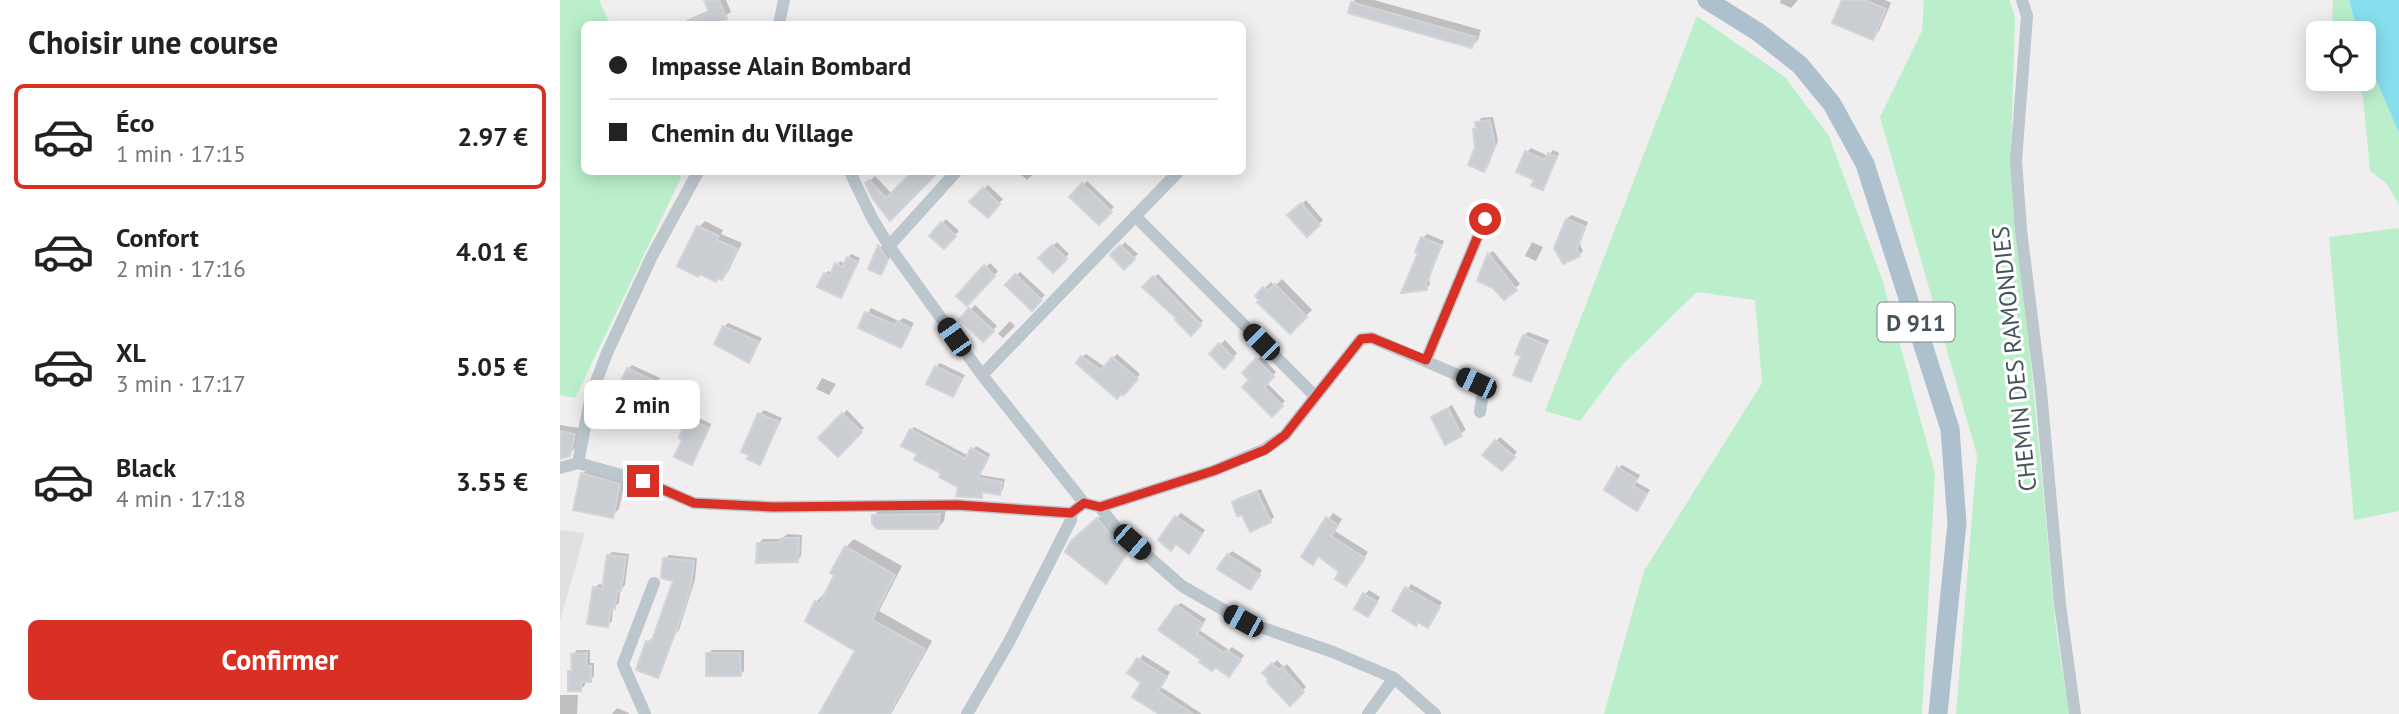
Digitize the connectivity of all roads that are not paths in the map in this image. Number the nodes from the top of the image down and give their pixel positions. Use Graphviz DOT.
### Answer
graph roads {
  1 [pos="784,0"];
  2 [pos="1707,0"];
  3 [pos="2022,0"];
  4 [pos="780,21"];
  5 [pos="696,175"];
  6 [pos="851,175"];
  7 [pos="953,175"];
  8 [pos="1175,175"];
  9 [pos="1135,216"];
  10 [pos="1485,219"];
  11 [pos="889,246"];
  12 [pos="1426,360"];
  13 [pos="982,375"];
  14 [pos="1315,396"];
  15 [pos="1479,412"];
  16 [pos="578,463"];
  17 [pos="560,468"];
  18 [pos="1084,503"];
  19 [pos="1100,507"];
  20 [pos="1071,513"];
  21 [pos="654,583"];
  22 [pos="1394,678"];
  23 [pos="645,714"];
  24 [pos="967,714"];
  25 [pos="1368,714"];
  26 [pos="1435,714"];
  27 [pos="1938,714"];
  28 [pos="2075,714"];
  1 -- 4 [label="street"];
  2 -- 27 [label="main road, D 911"];
  3 -- 28 [label="street, CHEMIN DES RAMONDIES"];
  5 -- 16 [label="street"];
  6 -- 11 [label="street"];
  7 -- 11 [label="street"];
  8 -- 9 [label="street"];
  9 -- 13 [label="street"];
  9 -- 14 [label="street"];
  10 -- 12 [label="street"];
  11 -- 13 [label="street"];
  12 -- 14 [label="street"];
  12 -- 15 [label="street"];
  13 -- 18 [label="street"];
  14 -- 19 [label="street"];
  16 -- 17 [label="street"];
  16 -- 20 [label="street"];
  18 -- 19 [label="street"];
  18 -- 20 [label="street"];
  19 -- 22 [label="street"];
  20 -- 24 [label="street"];
  21 -- 23 [label="street"];
  22 -- 25 [label="street"];
  22 -- 26 [label="street"];
}
